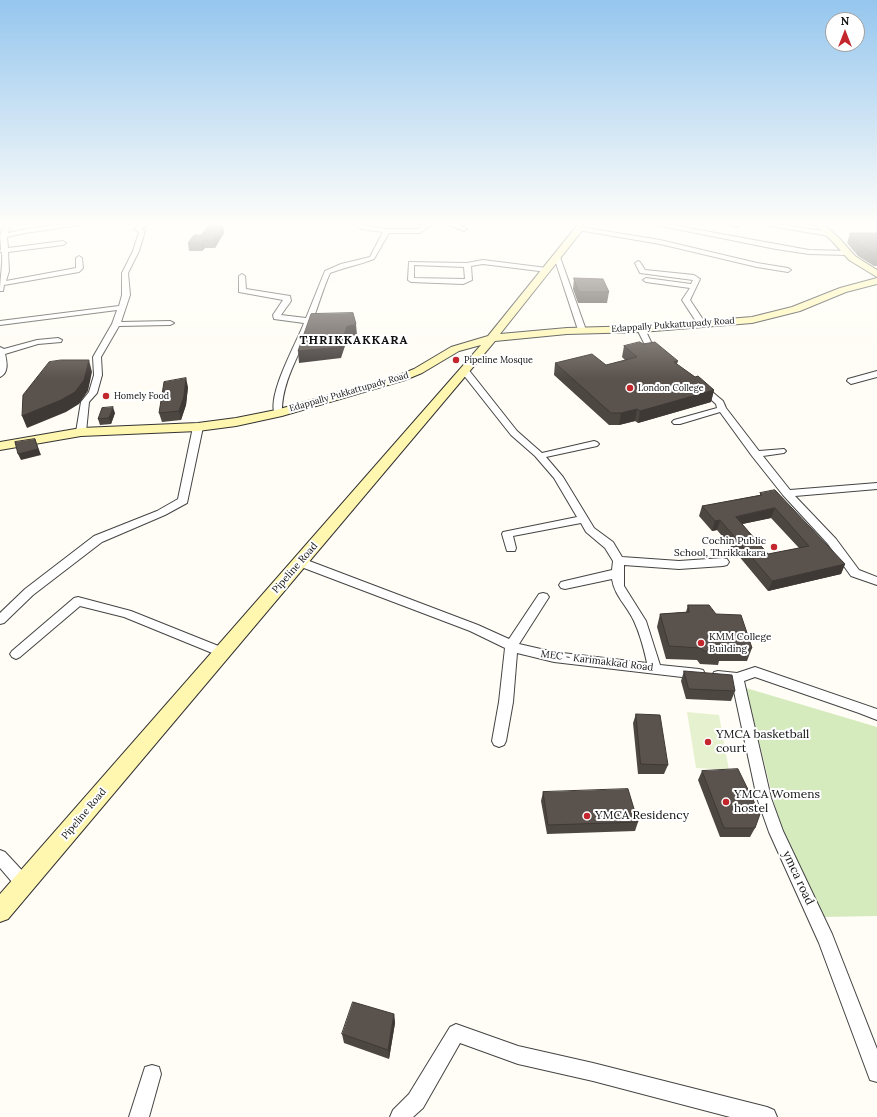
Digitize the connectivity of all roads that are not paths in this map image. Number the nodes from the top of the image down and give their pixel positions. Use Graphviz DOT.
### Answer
graph roads {
  1 [pos="2,274"];
  2 [pos="59,274"];
  3 [pos="125,274"];
  4 [pos="326,274"];
  5 [pos="411,274"];
  6 [pos="468,274"];
  7 [pos="544,274"];
  8 [pos="563,274"];
  9 [pos="658,274"];
  10 [pos="242,276"];
  11 [pos="646,280"];
  12 [pos="877,281"];
  13 [pos="1,287"];
  14 [pos="694,287"];
  15 [pos="122,308"];
  16 [pos="309,321"];
  17 [pos="0,323"];
  18 [pos="170,323"];
  19 [pos="116,324"];
  20 [pos="702,324"];
  21 [pos="641,329"];
  22 [pos="582,330"];
  23 [pos="491,338"];
  24 [pos="58,340"];
  25 [pos="1,351"];
  26 [pos="668,359"];
  27 [pos="465,371"];
  28 [pos="1,372"];
  29 [pos="877,374"];
  30 [pos="693,381"];
  31 [pos="851,381"];
  32 [pos="722,409"];
  33 [pos="278,413"];
  34 [pos="677,422"];
  35 [pos="198,427"];
  36 [pos="81,432"];
  37 [pos="594,444"];
  38 [pos="0,446"];
  39 [pos="781,451"];
  40 [pos="755,454"];
  41 [pos="540,456"];
  42 [pos="877,486"];
  43 [pos="787,494"];
  44 [pos="584,519"];
  45 [pos="511,548"];
  46 [pos="300,562"];
  47 [pos="723,562"];
  48 [pos="618,566"];
  49 [pos="877,581"];
  50 [pos="565,585"];
  51 [pos="543,596"];
  52 [pos="0,620"];
  53 [pos="511,646"];
  54 [pos="222,652"];
  55 [pos="16,654"];
  56 [pos="655,668"];
  57 [pos="737,678"];
  58 [pos="877,715"];
  59 [pos="499,740"];
  60 [pos="0,857"];
  61 [pos="24,884"];
  62 [pos="0,911"];
  63 [pos="877,1073"];
  64 [pos="152,1074"];
  65 [pos="139,1117"];
  66 [pos="400,1117"];
  67 [pos="767,1117"];
  1 -- 13 [label="street"];
  2 -- 13 [label="street"];
  3 -- 15 [label="street"];
  4 -- 16 [label="street"];
  5 -- 6 [label="street"];
  7 -- 23 [label="street, Pipeline Road"];
  8 -- 22 [label="street"];
  9 -- 14 [label="street"];
  10 -- 16 [label="street"];
  11 -- 14 [label="street"];
  12 -- 20 [label="street, Edappally Pukkattupady Road"];
  14 -- 20 [label="street"];
  15 -- 17 [label="street"];
  15 -- 19 [label="street"];
  16 -- 33 [label="street"];
  18 -- 19 [label="street"];
  19 -- 36 [label="street"];
  20 -- 21 [label="street, Edappally Pukkattupady Road"];
  21 -- 22 [label="street, Edappally Pukkattupady Road"];
  21 -- 26 [label="street"];
  22 -- 23 [label="street, Edappally Pukkattupady Road"];
  23 -- 27 [label="street, Pipeline Road"];
  23 -- 33 [label="street, Edappally Pukkattupady Road"];
  24 -- 25 [label="street"];
  25 -- 28 [label="street"];
  27 -- 41 [label="street"];
  27 -- 46 [label="street, Pipeline Road"];
  29 -- 31 [label="street"];
  30 -- 32 [label="street"];
  32 -- 34 [label="street"];
  32 -- 40 [label="street"];
  33 -- 35 [label="street, Edappally Pukkattupady Road"];
  35 -- 36 [label="street, Edappally Pukkattupady Road"];
  35 -- 52 [label="street"];
  36 -- 38 [label="street, Edappally Pukkattupady Road"];
  37 -- 41 [label="street"];
  39 -- 40 [label="street"];
  40 -- 43 [label="street"];
  41 -- 44 [label="street"];
  42 -- 43 [label="street"];
  43 -- 49 [label="street"];
  44 -- 45 [label="street"];
  44 -- 48 [label="street"];
  46 -- 53 [label="street, MEC - Karimakkad Road"];
  46 -- 54 [label="street, Pipeline Road"];
  47 -- 48 [label="street"];
  48 -- 50 [label="street"];
  48 -- 56 [label="street"];
  51 -- 53 [label="street"];
  53 -- 56 [label="street, MEC - Karimakkad Road"];
  53 -- 59 [label="street"];
  54 -- 55 [label="street"];
  54 -- 61 [label="street, Pipeline Road"];
  56 -- 57 [label="street, MEC - Karimakkad Road"];
  57 -- 58 [label="street"];
  57 -- 63 [label="street, ymca road"];
  60 -- 61 [label="street"];
  61 -- 62 [label="street, Pipeline Road"];
  64 -- 65 [label="street"];
  66 -- 67 [label="street"];
}
